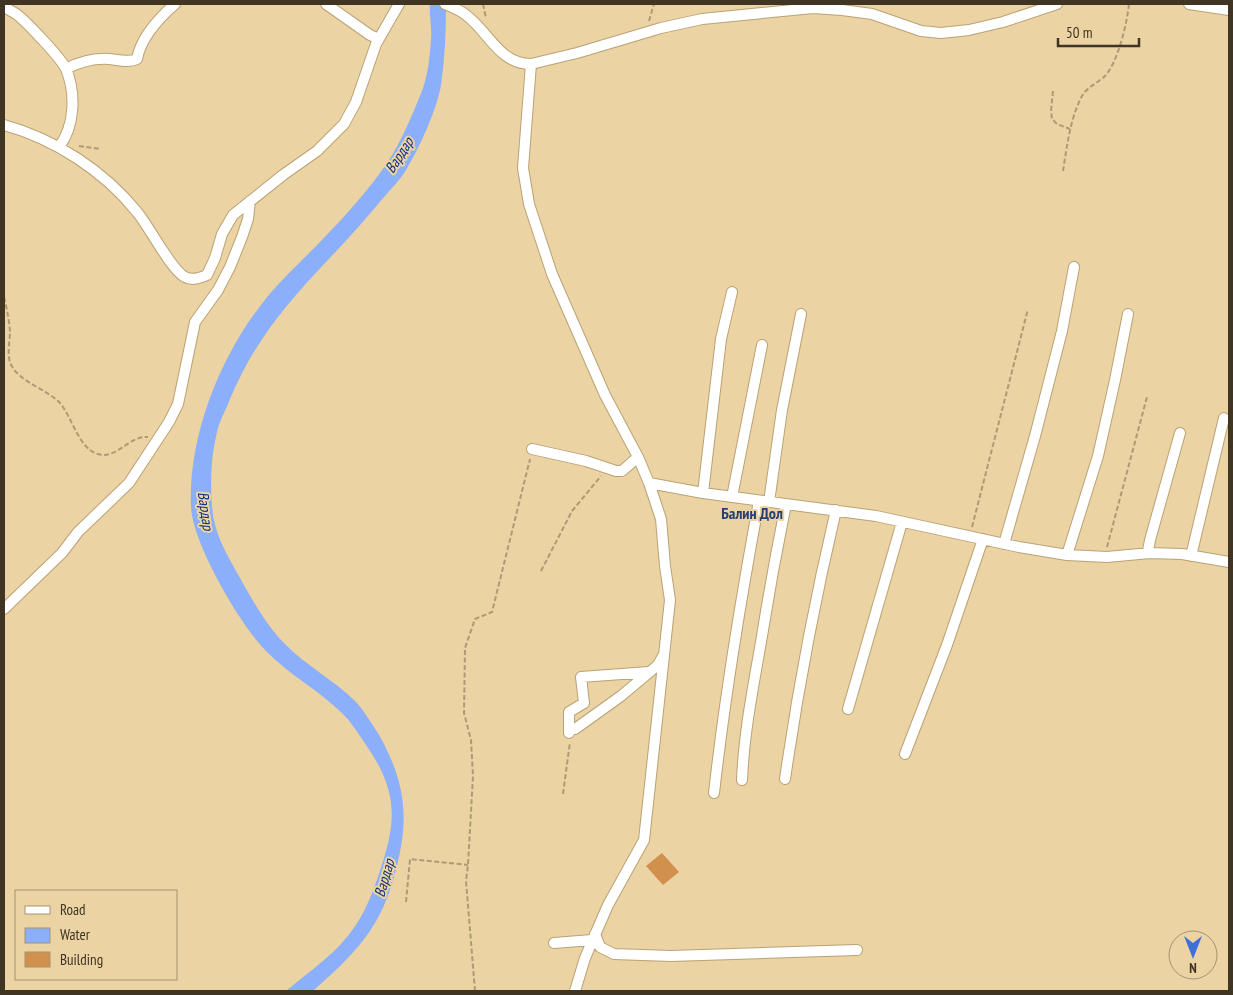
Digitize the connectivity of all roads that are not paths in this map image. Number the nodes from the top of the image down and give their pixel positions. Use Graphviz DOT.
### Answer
graph roads {
  1 [pos="175,4"];
  2 [pos="326,4"];
  3 [pos="399,4"];
  4 [pos="445,4"];
  5 [pos="1057,4"];
  6 [pos="1189,4"];
  7 [pos="4,7"];
  8 [pos="1229,10"];
  9 [pos="379,39"];
  10 [pos="531,64"];
  11 [pos="66,69"];
  12 [pos="4,125"];
  13 [pos="60,145"];
  14 [pos="250,201"];
  15 [pos="1074,267"];
  16 [pos="732,292"];
  17 [pos="801,314"];
  18 [pos="1128,314"];
  19 [pos="762,345"];
  20 [pos="1224,418"];
  21 [pos="1180,433"];
  22 [pos="532,450"];
  23 [pos="638,457"];
  24 [pos="649,483"];
  25 [pos="703,494"];
  26 [pos="732,497"];
  27 [pos="764,502"];
  28 [pos="786,504"];
  29 [pos="836,510"];
  30 [pos="902,522"];
  31 [pos="982,539"];
  32 [pos="1004,544"];
  33 [pos="1150,553"];
  34 [pos="1067,555"];
  35 [pos="1191,556"];
  36 [pos="1229,562"];
  37 [pos="4,609"];
  38 [pos="665,650"];
  39 [pos="649,672"];
  40 [pos="848,709"];
  41 [pos="905,754"];
  42 [pos="785,779"];
  43 [pos="742,780"];
  44 [pos="714,793"];
  45 [pos="594,937"];
  46 [pos="554,943"];
  47 [pos="857,950"];
  48 [pos="575,991"];
  1 -- 11 [label="street"];
  2 -- 9 [label="street"];
  3 -- 9 [label="street"];
  4 -- 10 [label="street"];
  5 -- 10 [label="street"];
  6 -- 8 [label="street"];
  7 -- 11 [label="street"];
  9 -- 14 [label="street"];
  10 -- 23 [label="street"];
  11 -- 13 [label="street"];
  12 -- 13 [label="street"];
  13 -- 14 [label="street"];
  14 -- 37 [label="street"];
  15 -- 32 [label="street"];
  16 -- 25 [label="street"];
  17 -- 27 [label="street"];
  18 -- 34 [label="street"];
  19 -- 26 [label="street"];
  20 -- 35 [label="street"];
  21 -- 33 [label="street"];
  22 -- 23 [label="street"];
  23 -- 24 [label="street"];
  24 -- 25 [label="street"];
  24 -- 38 [label="street"];
  25 -- 26 [label="street"];
  26 -- 27 [label="street"];
  27 -- 28 [label="street"];
  27 -- 44 [label="street"];
  28 -- 29 [label="street"];
  28 -- 43 [label="street"];
  29 -- 30 [label="street"];
  29 -- 42 [label="street"];
  30 -- 31 [label="street"];
  30 -- 40 [label="street"];
  31 -- 32 [label="street"];
  31 -- 41 [label="street"];
  32 -- 34 [label="street"];
  33 -- 34 [label="street"];
  33 -- 35 [label="street"];
  35 -- 36 [label="street"];
  38 -- 39 [label="street"];
  38 -- 45 [label="street"];
  39 -- 39 [label="street"];
  45 -- 46 [label="street"];
  45 -- 47 [label="street"];
  45 -- 48 [label="street"];
}
